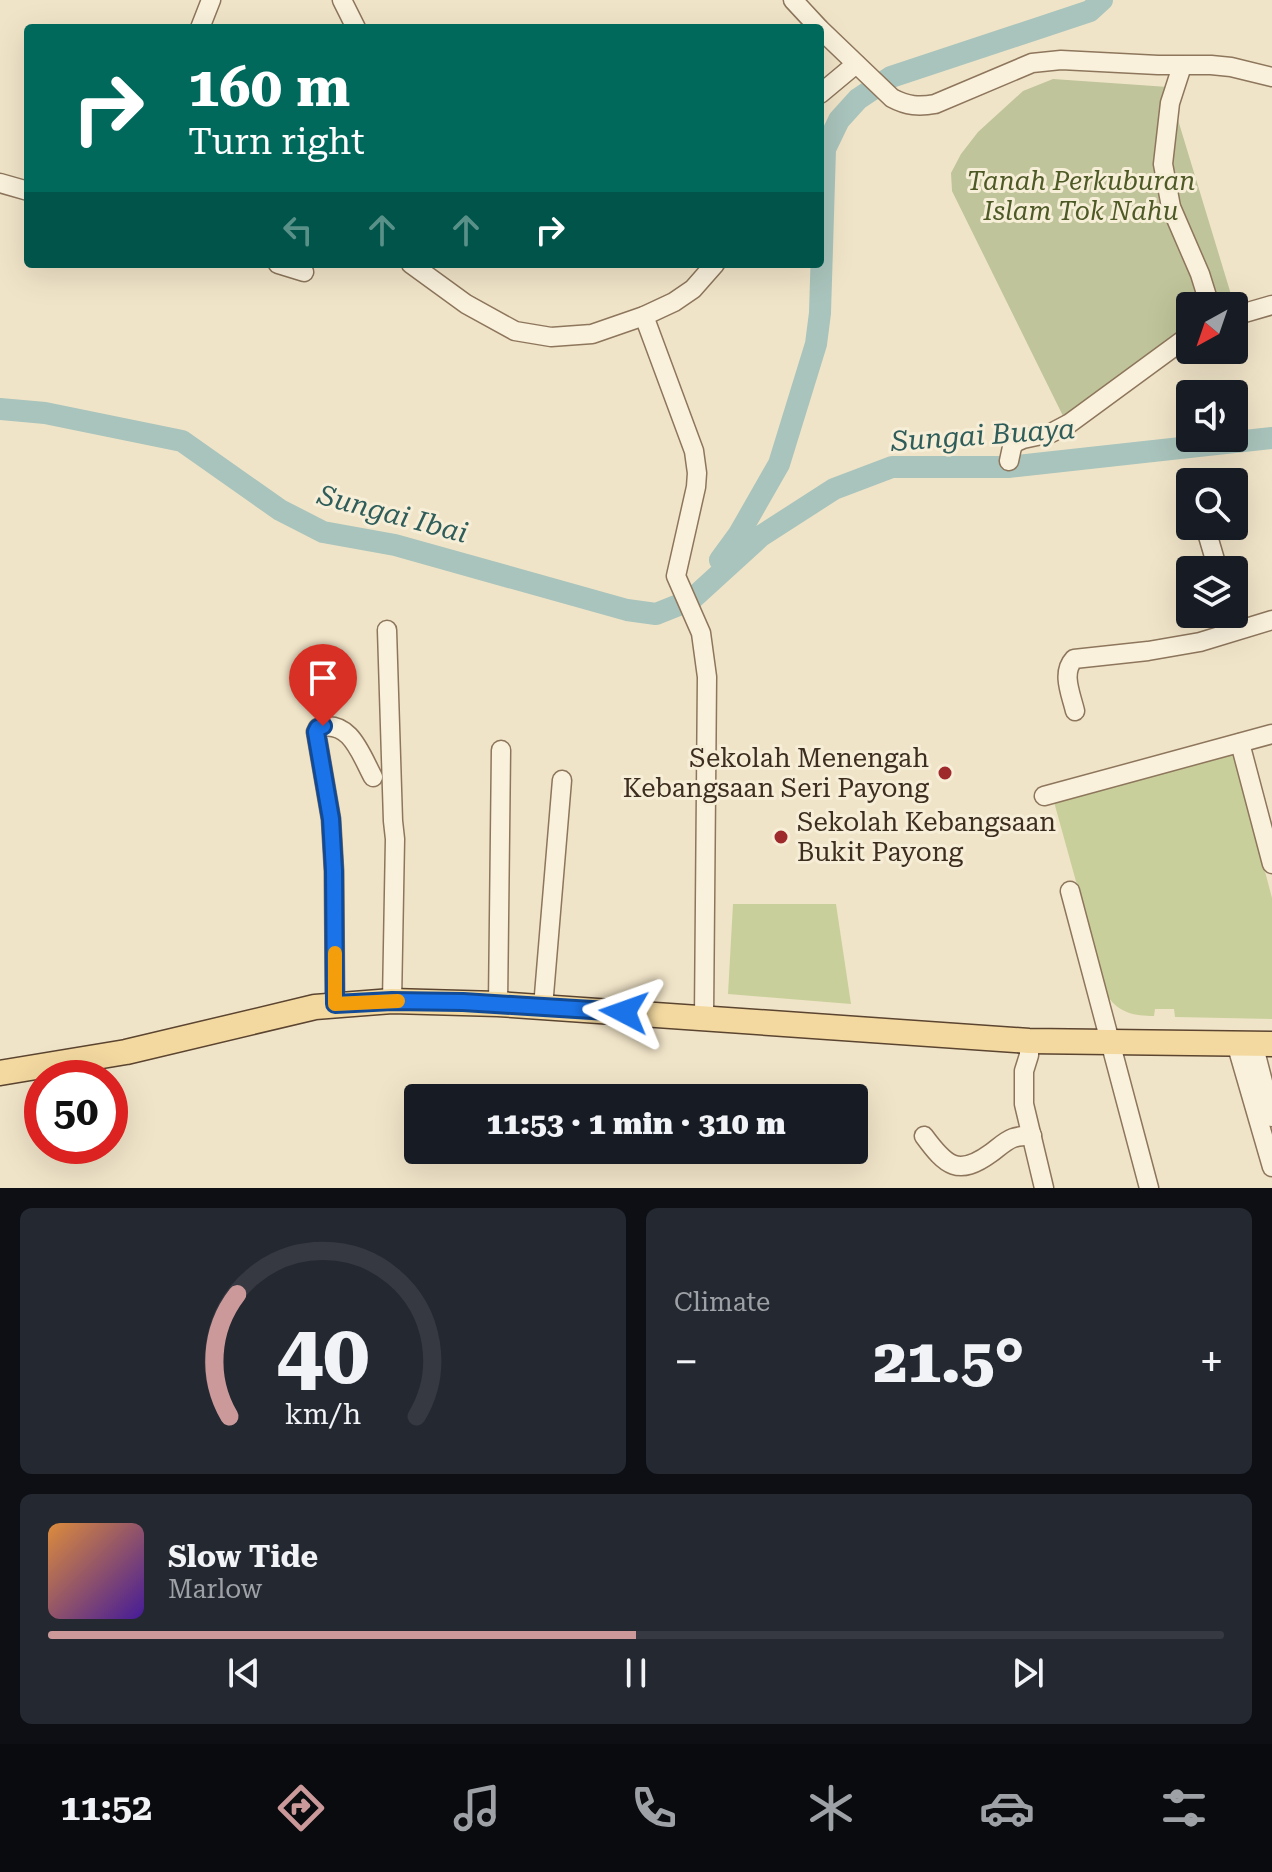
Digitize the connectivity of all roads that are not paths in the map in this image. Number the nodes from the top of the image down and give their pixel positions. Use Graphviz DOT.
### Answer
graph roads {
  1 [pos="211,0"];
  2 [pos="342,0"];
  3 [pos="793,0"];
  4 [pos="202,24"];
  5 [pos="354,24"];
  6 [pos="815,24"];
  7 [pos="824,34"];
  8 [pos="1182,66"];
  9 [pos="860,68"];
  10 [pos="1272,77"];
  11 [pos="824,91"];
  12 [pos="0,183"];
  13 [pos="24,190"];
  14 [pos="291,268"];
  15 [pos="416,268"];
  16 [pos="711,268"];
  17 [pos="304,272"];
  18 [pos="1206,292"];
  19 [pos="1272,305"];
  20 [pos="1248,312"];
  21 [pos="644,316"];
  22 [pos="1176,345"];
  23 [pos="1009,461"];
  24 [pos="1272,620"];
  25 [pos="1248,621"];
  26 [pos="1224,628"];
  27 [pos="387,630"];
  28 [pos="1075,711"];
  29 [pos="1272,734"];
  30 [pos="1240,743"];
  31 [pos="501,750"];
  32 [pos="373,777"];
  33 [pos="562,780"];
  34 [pos="1044,796"];
  35 [pos="1272,864"];
  36 [pos="1070,891"];
  37 [pos="392,1001"];
  38 [pos="335,1004"];
  39 [pos="498,1004"];
  40 [pos="543,1007"];
  41 [pos="704,1017"];
  42 [pos="1029,1041"];
  43 [pos="1111,1042"];
  44 [pos="1254,1043"];
  45 [pos="0,1073"];
  46 [pos="1268,1082"];
  47 [pos="1272,1117"];
  48 [pos="1032,1135"];
  49 [pos="924,1136"];
  50 [pos="1272,1167"];
  51 [pos="1044,1188"];
  52 [pos="1149,1188"];
  1 -- 4 [label="street"];
  2 -- 5 [label="street"];
  3 -- 6 [label="street"];
  7 -- 9 [label="street"];
  8 -- 9 [label="street"];
  8 -- 10 [label="street"];
  8 -- 18 [label="street"];
  9 -- 11 [label="street"];
  12 -- 13 [label="street"];
  14 -- 17 [label="street"];
  15 -- 21 [label="street"];
  16 -- 21 [label="street"];
  19 -- 20 [label="street"];
  21 -- 41 [label="street"];
  22 -- 23 [label="street"];
  24 -- 25 [label="street"];
  26 -- 28 [label="street"];
  27 -- 37 [label="street"];
  29 -- 30 [label="street"];
  30 -- 34 [label="street"];
  30 -- 35 [label="street"];
  31 -- 39 [label="street"];
  32 -- 38 [label="street"];
  33 -- 40 [label="street"];
  36 -- 43 [label="street"];
  37 -- 38 [label="main road"];
  37 -- 39 [label="main road"];
  38 -- 45 [label="main road"];
  39 -- 40 [label="main road"];
  40 -- 41 [label="main road"];
  41 -- 42 [label="main road"];
  42 -- 43 [label="main road"];
  42 -- 48 [label="street"];
  43 -- 44 [label="main road"];
  43 -- 52 [label="street"];
  44 -- 46 [label="street"];
  44 -- 50 [label="street"];
  46 -- 47 [label="street"];
  48 -- 49 [label="street"];
  48 -- 51 [label="street"];
}
